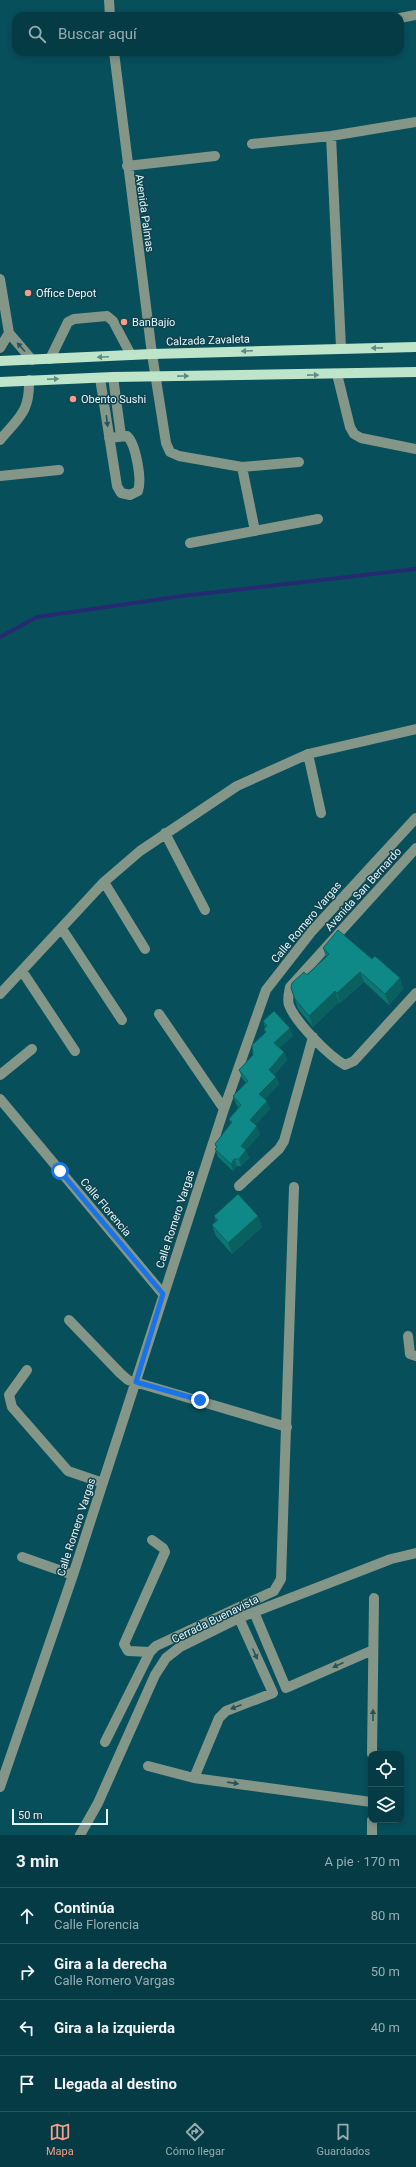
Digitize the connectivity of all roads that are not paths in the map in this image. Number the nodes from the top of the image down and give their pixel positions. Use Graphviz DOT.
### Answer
graph roads {
  1 [pos="109,0"];
  2 [pos="110,12"];
  3 [pos="416,15"];
  4 [pos="404,17"];
  5 [pos="114,56"];
  6 [pos="416,122"];
  7 [pos="331,136"];
  8 [pos="252,144"];
  9 [pos="215,156"];
  10 [pos="127,166"];
  11 [pos="0,279"];
  12 [pos="3,319"];
  13 [pos="9,334"];
  14 [pos="0,348"];
  15 [pos="341,348"];
  16 [pos="416,348"];
  17 [pos="152,354"];
  18 [pos="131,355"];
  19 [pos="50,359"];
  20 [pos="32,360"];
  21 [pos="0,361"];
  22 [pos="416,372"];
  23 [pos="337,374"];
  24 [pos="156,376"];
  25 [pos="113,377"];
  26 [pos="100,378"];
  27 [pos="29,380"];
  28 [pos="0,382"];
  29 [pos="120,436"];
  30 [pos="109,438"];
  31 [pos="0,440"];
  32 [pos="416,449"];
  33 [pos="299,462"];
  34 [pos="242,467"];
  35 [pos="59,470"];
  36 [pos="0,476"];
  37 [pos="318,519"];
  38 [pos="255,531"];
  39 [pos="190,543"];
  40 [pos="416,729"];
  41 [pos="308,754"];
  42 [pos="321,813"];
  43 [pos="416,818"];
  44 [pos="165,833"];
  45 [pos="416,848"];
  46 [pos="104,882"];
  47 [pos="205,910"];
  48 [pos="62,929"];
  49 [pos="145,948"];
  50 [pos="22,971"];
  51 [pos="416,993"];
  52 [pos="0,994"];
  53 [pos="159,1014"];
  54 [pos="122,1020"];
  55 [pos="313,1037"];
  56 [pos="32,1049"];
  57 [pos="75,1052"];
  58 [pos="0,1075"];
  59 [pos="0,1099"];
  60 [pos="224,1109"];
  61 [pos="238,1186"];
  62 [pos="294,1187"];
  63 [pos="163,1294"];
  64 [pos="69,1320"];
  65 [pos="408,1336"];
  66 [pos="416,1356"];
  67 [pos="27,1370"];
  68 [pos="136,1382"];
  69 [pos="287,1427"];
  70 [pos="103,1483"];
  71 [pos="152,1540"];
  72 [pos="416,1553"];
  73 [pos="22,1557"];
  74 [pos="73,1575"];
  75 [pos="278,1586"];
  76 [pos="374,1598"];
  77 [pos="284,1600"];
  78 [pos="254,1612"];
  79 [pos="239,1618"];
  80 [pos="373,1650"];
  81 [pos="150,1652"];
  82 [pos="105,1742"];
  83 [pos="372,1751"];
  84 [pos="148,1766"];
  85 [pos="2,1770"];
  86 [pos="194,1778"];
  87 [pos="0,1787"];
  88 [pos="368,1802"];
  89 [pos="372,1823"];
  90 [pos="80,1835"];
  91 [pos="372,1835"];
  1 -- 2 [label="street"];
  3 -- 4 [label="street"];
  5 -- 10 [label="street, Avenida Palmas"];
  6 -- 7 [label="street"];
  7 -- 8 [label="street"];
  7 -- 15 [label="street"];
  9 -- 10 [label="street"];
  10 -- 17 [label="street, Avenida Palmas"];
  11 -- 12 [label="street"];
  12 -- 13 [label="street"];
  13 -- 14 [label="street"];
  20 -- 13 [label="street, one-way"];
  16 -- 15 [label="main road, Calzada Zavaleta, one-way"];
  15 -- 17 [label="main road, Calzada Zavaleta, one-way"];
  17 -- 18 [label="main road, Calzada Zavaleta"];
  17 -- 24 [label="street, Avenida Palmas"];
  18 -- 19 [label="main road, Calzada Zavaleta, one-way"];
  18 -- 19 [label="street"];
  19 -- 20 [label="main road, Calzada Zavaleta"];
  20 -- 21 [label="main road, Calzada Zavaleta"];
  22 -- 23 [label="main road"];
  24 -- 23 [label="main road, one-way"];
  23 -- 32 [label="street"];
  24 -- 25 [label="main road"];
  24 -- 34 [label="street, Avenida Palmas"];
  25 -- 26 [label="main road"];
  25 -- 29 [label="street"];
  27 -- 26 [label="main road, one-way"];
  26 -- 30 [label="street, one-way"];
  27 -- 28 [label="main road"];
  27 -- 31 [label="street"];
  29 -- 30 [label="street"];
  29 -- 30 [label="street"];
  33 -- 34 [label="street"];
  34 -- 38 [label="street"];
  35 -- 36 [label="street"];
  37 -- 38 [label="street"];
  38 -- 39 [label="street"];
  40 -- 41 [label="street"];
  41 -- 42 [label="street"];
  41 -- 44 [label="street"];
  43 -- 60 [label="street, Calle Romero Vargas"];
  44 -- 46 [label="street"];
  44 -- 47 [label="street"];
  45 -- 55 [label="street, Avenida San Bernardo"];
  46 -- 48 [label="street"];
  46 -- 49 [label="street"];
  48 -- 50 [label="street"];
  48 -- 54 [label="street"];
  50 -- 52 [label="street"];
  50 -- 57 [label="street"];
  51 -- 55 [label="street"];
  53 -- 60 [label="street"];
  55 -- 61 [label="street"];
  56 -- 58 [label="street"];
  59 -- 63 [label="street, Calle Florencia"];
  60 -- 63 [label="street, Calle Romero Vargas"];
  62 -- 69 [label="street"];
  63 -- 68 [label="street, Calle Romero Vargas"];
  64 -- 68 [label="street"];
  65 -- 66 [label="street"];
  67 -- 70 [label="street"];
  68 -- 69 [label="street"];
  68 -- 70 [label="street, Calle Romero Vargas"];
  69 -- 75 [label="street"];
  70 -- 74 [label="street, Calle Romero Vargas"];
  71 -- 81 [label="street"];
  72 -- 77 [label="street, Cerrada Buenavista"];
  73 -- 74 [label="street"];
  74 -- 85 [label="street, Calle Romero Vargas"];
  75 -- 77 [label="street"];
  75 -- 81 [label="street"];
  76 -- 80 [label="street"];
  77 -- 78 [label="street, Cerrada Buenavista"];
  78 -- 79 [label="street, Cerrada Buenavista"];
  80 -- 78 [label="street, one-way"];
  79 -- 86 [label="street, one-way"];
  79 -- 90 [label="street, Cerrada Buenavista"];
  83 -- 80 [label="street, one-way"];
  81 -- 82 [label="street"];
  84 -- 86 [label="street"];
  85 -- 87 [label="street, Calle Romero Vargas"];
  86 -- 88 [label="street, one-way"];
  89 -- 91 [label="street"];
}
